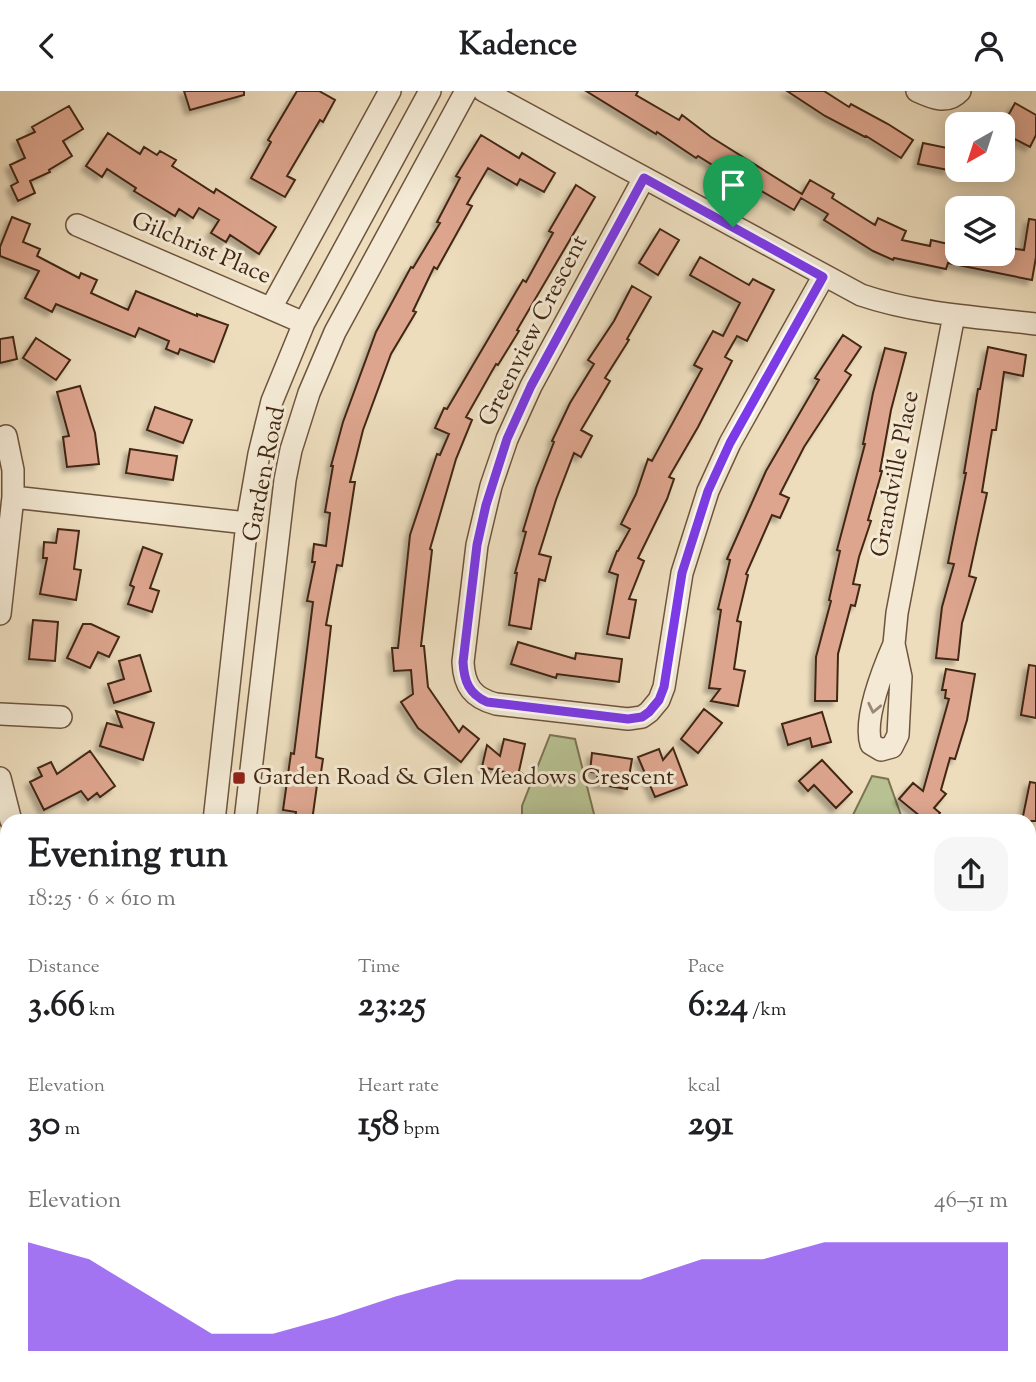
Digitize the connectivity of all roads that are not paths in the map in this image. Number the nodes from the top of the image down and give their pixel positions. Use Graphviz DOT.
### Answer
graph roads {
  1 [pos="390,91"];
  2 [pos="430,91"];
  3 [pos="466,91"];
  4 [pos="484,91"];
  5 [pos="918,91"];
  6 [pos="960,91"];
  7 [pos="644,178"];
  8 [pos="77,225"];
  9 [pos="823,277"];
  10 [pos="271,308"];
  11 [pos="954,315"];
  12 [pos="304,323"];
  13 [pos="1036,324"];
  14 [pos="6,436"];
  15 [pos="13,497"];
  16 [pos="247,523"];
  17 [pos="0,614"];
  18 [pos="894,643"];
  19 [pos="0,714"];
  20 [pos="61,717"];
  21 [pos="0,778"];
  22 [pos="9,814"];
  23 [pos="215,814"];
  24 [pos="246,814"];
  1 -- 10 [label="street"];
  2 -- 12 [label="street, Garden Road"];
  3 -- 24 [label="street, Garden Road"];
  4 -- 7 [label="street"];
  5 -- 6 [label="street"];
  7 -- 9 [label="street"];
  7 -- 9 [label="street, Greenview Crescent"];
  8 -- 10 [label="street, Gilchrist Place"];
  9 -- 11 [label="street"];
  10 -- 12 [label="street, Gilchrist Place"];
  11 -- 13 [label="street"];
  11 -- 18 [label="street, Grandville Place"];
  12 -- 16 [label="street, Garden Road"];
  14 -- 15 [label="street"];
  15 -- 16 [label="street"];
  15 -- 17 [label="street"];
  16 -- 23 [label="street, Garden Road"];
  19 -- 20 [label="street"];
  21 -- 22 [label="street"];
}
